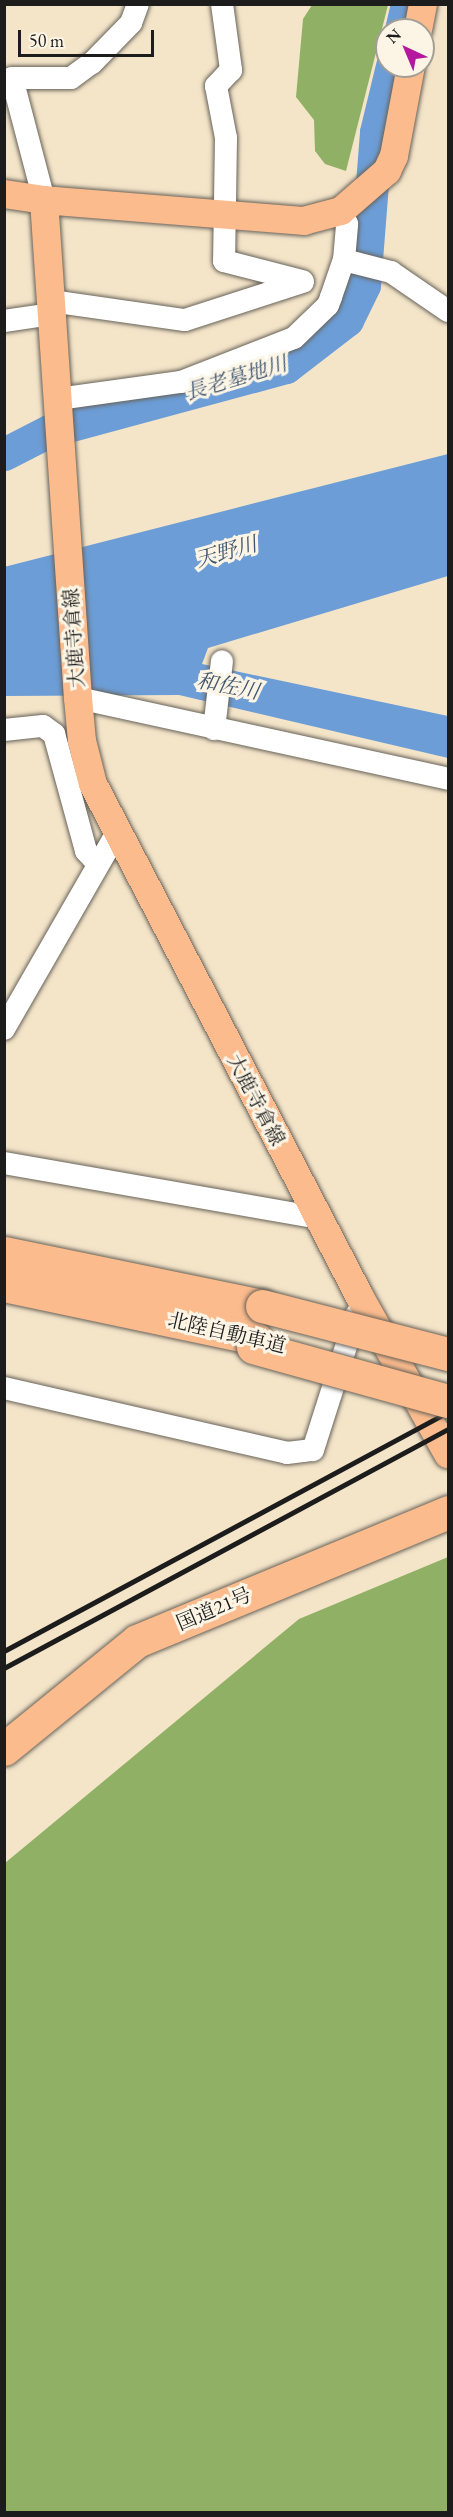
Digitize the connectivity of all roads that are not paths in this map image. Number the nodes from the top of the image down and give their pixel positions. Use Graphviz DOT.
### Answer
graph roads {
  1 [pos="153,4"];
  2 [pos="222,4"];
  3 [pos="135,14"];
  4 [pos="409,78"];
  5 [pos="4,194"];
  6 [pos="44,200"];
  7 [pos="345,208"];
  8 [pos="226,214"];
  9 [pos="347,261"];
  10 [pos="302,281"];
  11 [pos="331,297"];
  12 [pos="52,308"];
  13 [pos="448,311"];
  14 [pos="4,321"];
  15 [pos="58,399"];
  16 [pos="222,661"];
  17 [pos="77,692"];
  18 [pos="214,721"];
  19 [pos="4,730"];
  20 [pos="448,779"];
  21 [pos="116,834"];
  22 [pos="97,863"];
  23 [pos="4,1029"];
  24 [pos="4,1163"];
  25 [pos="318,1218"];
  26 [pos="4,1253"];
  27 [pos="4,1285"];
  28 [pos="361,1299"];
  29 [pos="366,1332"];
  30 [pos="254,1343"];
  31 [pos="448,1348"];
  32 [pos="448,1354"];
  33 [pos="4,1388"];
  34 [pos="448,1388"];
  35 [pos="448,1401"];
  36 [pos="448,1454"];
  37 [pos="448,1512"];
  38 [pos="4,1749"];
  1 -- 3 [label="street"];
  2 -- 8 [label="street"];
  3 -- 6 [label="street"];
  4 -- 7 [label="main road"];
  5 -- 6 [label="main road"];
  6 -- 8 [label="main road"];
  6 -- 12 [label="main road, 大鹿寺倉線"];
  7 -- 8 [label="main road"];
  7 -- 9 [label="street"];
  8 -- 10 [label="street"];
  9 -- 11 [label="street"];
  9 -- 13 [label="street"];
  10 -- 11 [label="street"];
  10 -- 12 [label="street"];
  11 -- 15 [label="street"];
  12 -- 14 [label="street"];
  12 -- 15 [label="main road, 大鹿寺倉線"];
  15 -- 17 [label="main road, 大鹿寺倉線"];
  16 -- 18 [label="street"];
  17 -- 18 [label="street"];
  17 -- 21 [label="main road, 大鹿寺倉線"];
  18 -- 20 [label="street"];
  19 -- 22 [label="street"];
  21 -- 22 [label="street"];
  21 -- 25 [label="main road, 大鹿寺倉線"];
  22 -- 23 [label="street"];
  24 -- 25 [label="street"];
  25 -- 28 [label="main road, 大鹿寺倉線"];
  26 -- 29 [label="highway, 北陸自動車道, bridge"];
  27 -- 30 [label="highway, 北陸自動車道"];
  28 -- 33 [label="street"];
  28 -- 36 [label="main road, 大鹿寺倉線"];
  29 -- 31 [label="highway, bridge"];
  29 -- 32 [label="highway, 北陸自動車道, bridge"];
  30 -- 34 [label="highway, 北陸自動車道"];
  30 -- 35 [label="highway, bridge"];
  37 -- 38 [label="highway, 国道21号"];
}
